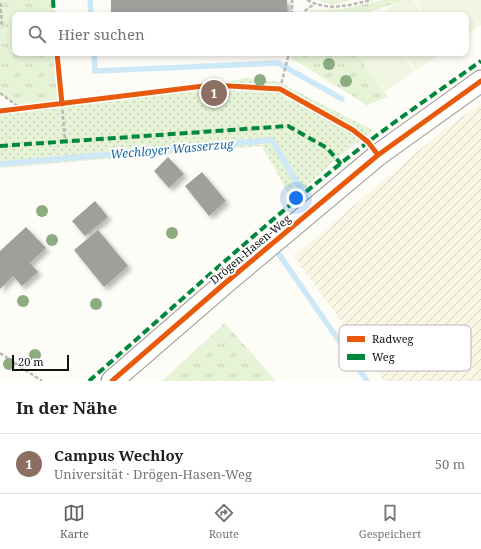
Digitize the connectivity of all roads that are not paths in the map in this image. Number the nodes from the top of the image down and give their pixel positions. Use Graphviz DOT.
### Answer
graph roads {
  1 [pos="481,81"];
  2 [pos="112,381"];
  1 -- 2 [label="street, Drögen-Hasen-Weg"];
}
